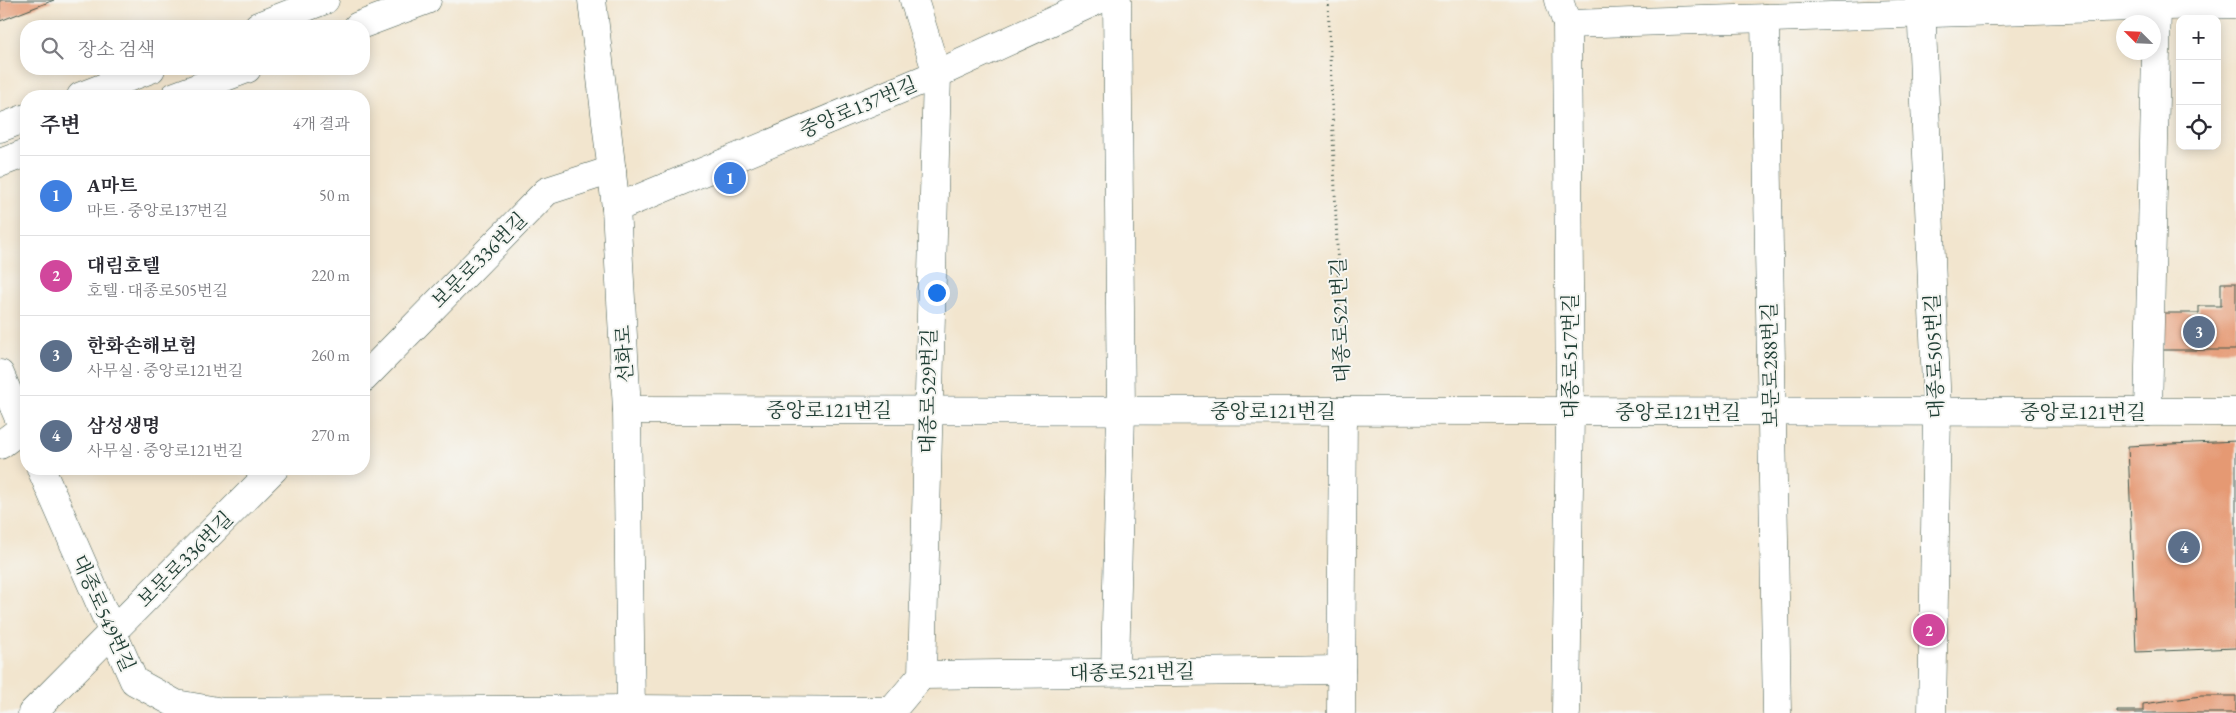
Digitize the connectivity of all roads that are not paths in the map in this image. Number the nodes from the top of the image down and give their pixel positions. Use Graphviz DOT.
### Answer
graph roads {
  1 [pos="325,0"];
  2 [pos="427,0"];
  3 [pos="592,0"];
  4 [pos="914,0"];
  5 [pos="1098,0"];
  6 [pos="1117,0"];
  7 [pos="2236,4"];
  8 [pos="1921,7"];
  9 [pos="2157,7"];
  10 [pos="1563,12"];
  11 [pos="1765,18"];
  12 [pos="273,20"];
  13 [pos="370,21"];
  14 [pos="937,74"];
  15 [pos="135,75"];
  16 [pos="231,75"];
  17 [pos="96,90"];
  18 [pos="191,90"];
  19 [pos="20,120"];
  20 [pos="0,128"];
  21 [pos="20,155"];
  22 [pos="0,163"];
  23 [pos="612,170"];
  24 [pos="616,208"];
  25 [pos="370,372"];
  26 [pos="0,374"];
  27 [pos="627,410"];
  28 [pos="928,410"];
  29 [pos="1121,411"];
  30 [pos="1343,411"];
  31 [pos="1570,411"];
  32 [pos="1771,412"];
  33 [pos="1937,412"];
  34 [pos="2148,412"];
  35 [pos="2236,412"];
  36 [pos="20,420"];
  37 [pos="20,435"];
  38 [pos="0,445"];
  39 [pos="44,475"];
  40 [pos="268,475"];
  41 [pos="112,634"];
  42 [pos="1341,670"];
  43 [pos="1115,672"];
  44 [pos="922,675"];
  45 [pos="50,704"];
  46 [pos="631,711"];
  47 [pos="890,712"];
  48 [pos="32,713"];
  49 [pos="1341,713"];
  50 [pos="1566,713"];
  51 [pos="1777,713"];
  52 [pos="1932,713"];
  1 -- 12 [label="street"];
  2 -- 13 [label="street"];
  3 -- 23 [label="street, 선화로"];
  4 -- 14 [label="street, 대종로529번길"];
  5 -- 14 [label="street, 중앙로137번길"];
  6 -- 29 [label="street"];
  7 -- 9 [label="street"];
  8 -- 9 [label="street"];
  8 -- 11 [label="street"];
  8 -- 33 [label="street, 대종로505번길"];
  9 -- 34 [label="street"];
  10 -- 11 [label="street"];
  10 -- 31 [label="street, 대종로517번길"];
  11 -- 32 [label="street, 보문로288번길"];
  14 -- 24 [label="street, 중앙로137번길"];
  14 -- 28 [label="street, 대종로529번길"];
  15 -- 17 [label="street"];
  16 -- 18 [label="street"];
  19 -- 20 [label="street"];
  21 -- 22 [label="street"];
  23 -- 24 [label="street, 선화로"];
  23 -- 25 [label="street, 보문로336번길"];
  24 -- 27 [label="street, 선화로"];
  26 -- 36 [label="street"];
  27 -- 28 [label="street, 중앙로121번길"];
  27 -- 46 [label="street, 선화로"];
  28 -- 29 [label="street, 중앙로121번길"];
  28 -- 44 [label="street, 대종로529번길"];
  29 -- 30 [label="street, 중앙로121번길"];
  29 -- 43 [label="street"];
  30 -- 31 [label="street, 중앙로121번길"];
  30 -- 42 [label="street, 대종로521번길"];
  31 -- 32 [label="street, 중앙로121번길"];
  31 -- 50 [label="street, 대종로517번길"];
  32 -- 33 [label="street, 중앙로121번길"];
  32 -- 51 [label="street, 보문로288번길"];
  33 -- 34 [label="street, 중앙로121번길"];
  33 -- 52 [label="street, 대종로505번길"];
  34 -- 35 [label="street, 중앙로121번길"];
  37 -- 38 [label="street"];
  39 -- 41 [label="street, 대종로549번길"];
  40 -- 41 [label="street, 보문로336번길"];
  41 -- 45 [label="street, 보문로336번길"];
  41 -- 46 [label="street, 대종로549번길"];
  42 -- 43 [label="street, 대종로521번길"];
  42 -- 49 [label="street, 대종로521번길"];
  43 -- 44 [label="street, 대종로521번길"];
  44 -- 47 [label="street"];
  45 -- 48 [label="street, 보문로336번길"];
  46 -- 47 [label="street"];
}
